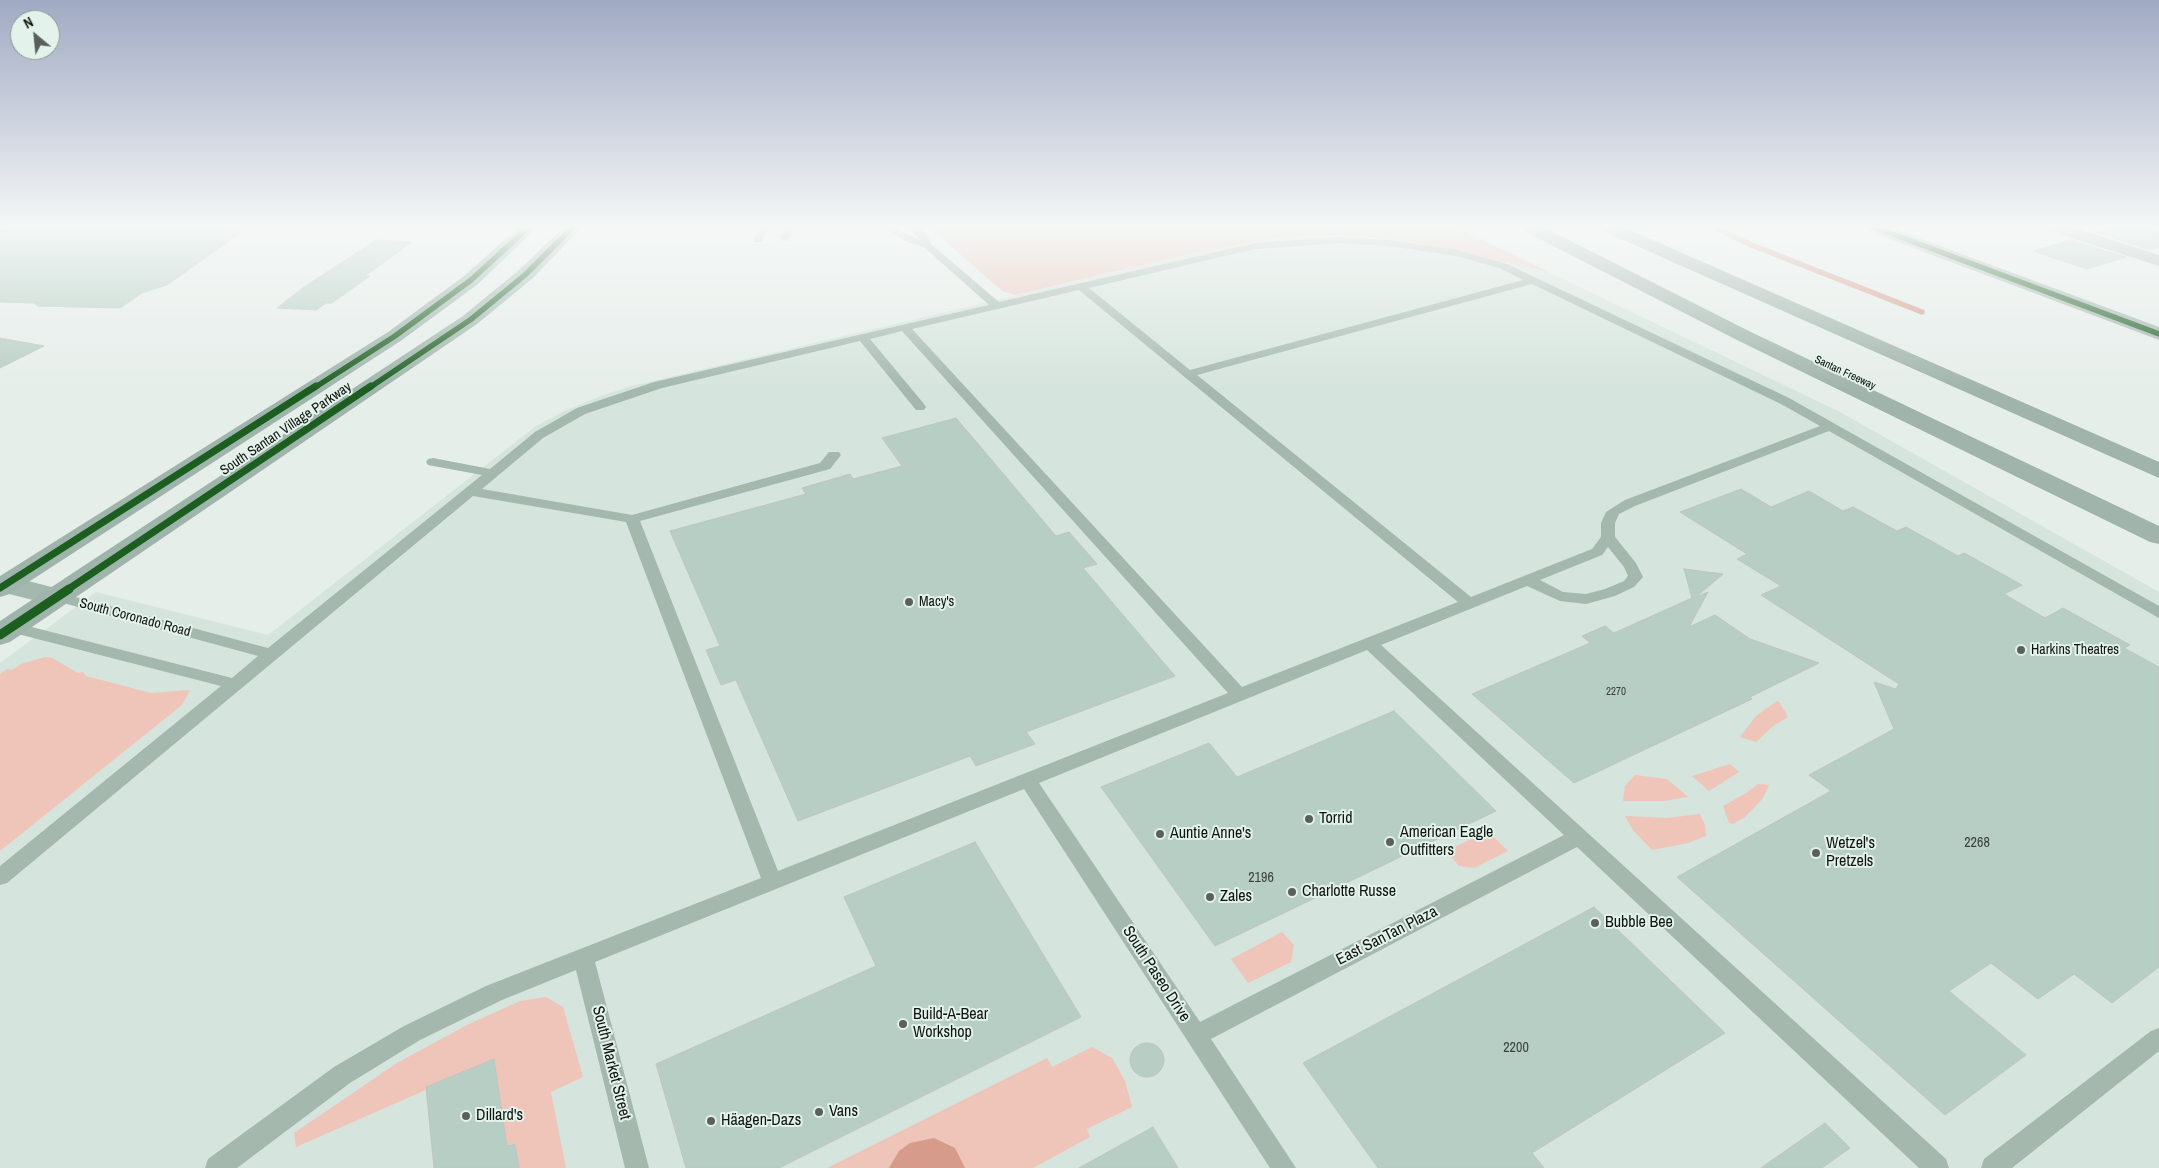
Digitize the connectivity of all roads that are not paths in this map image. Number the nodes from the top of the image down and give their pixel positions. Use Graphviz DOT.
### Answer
graph roads {
  1 [pos="469,282"];
  2 [pos="517,282"];
  3 [pos="969,282"];
  4 [pos="1100,282"];
  5 [pos="1527,282"];
  6 [pos="1536,282"];
  7 [pos="1638,282"];
  8 [pos="1648,282"];
  9 [pos="1732,282"];
  10 [pos="2019,282"];
  11 [pos="1080,286"];
  12 [pos="996,305"];
  13 [pos="904,327"];
  14 [pos="1846,332"];
  15 [pos="2159,334"];
  16 [pos="862,337"];
  17 [pos="1188,374"];
  18 [pos="920,407"];
  19 [pos="1831,426"];
  20 [pos="834,455"];
  21 [pos="2159,457"];
  22 [pos="434,462"];
  23 [pos="2159,471"];
  24 [pos="492,473"];
  25 [pos="470,491"];
  26 [pos="632,519"];
  27 [pos="2159,520"];
  28 [pos="2159,536"];
  29 [pos="1608,537"];
  30 [pos="1526,580"];
  31 [pos="2,585"];
  32 [pos="57,597"];
  33 [pos="1469,603"];
  34 [pos="2159,613"];
  35 [pos="4,628"];
  36 [pos="1369,644"];
  37 [pos="270,654"];
  38 [pos="234,684"];
  39 [pos="1240,695"];
  40 [pos="1028,780"];
  41 [pos="1578,837"];
  42 [pos="0,877"];
  43 [pos="772,882"];
  44 [pos="584,958"];
  45 [pos="1196,1035"];
  46 [pos="2159,1038"];
  47 [pos="217,1168"];
  48 [pos="637,1168"];
  49 [pos="1284,1168"];
  50 [pos="1937,1168"];
  51 [pos="1993,1168"];
  1 -- 31 [label="main road, South Santan Village Parkway"];
  2 -- 32 [label="main road, South Santan Village Parkway"];
  3 -- 12 [label="lane"];
  4 -- 11 [label="lane"];
  5 -- 17 [label="lane"];
  6 -- 19 [label="lane"];
  7 -- 28 [label="highway"];
  8 -- 27 [label="highway, Santan Freeway"];
  9 -- 14 [label="highway"];
  10 -- 15 [label="street"];
  11 -- 12 [label="lane"];
  11 -- 17 [label="lane"];
  12 -- 13 [label="lane"];
  13 -- 16 [label="lane"];
  13 -- 39 [label="lane"];
  14 -- 21 [label="highway"];
  14 -- 23 [label="highway"];
  16 -- 18 [label="lane"];
  16 -- 24 [label="lane"];
  17 -- 33 [label="lane"];
  19 -- 29 [label="lane"];
  19 -- 34 [label="lane"];
  20 -- 26 [label="lane"];
  22 -- 24 [label="lane"];
  24 -- 25 [label="lane"];
  25 -- 26 [label="lane"];
  25 -- 37 [label="lane"];
  26 -- 43 [label="lane"];
  29 -- 30 [label="lane"];
  29 -- 30 [label="lane"];
  30 -- 33 [label="lane"];
  31 -- 32 [label="street, South Coronado Road"];
  32 -- 35 [label="main road, South Santan Village Parkway"];
  32 -- 37 [label="lane, South Coronado Road"];
  33 -- 36 [label="lane"];
  35 -- 38 [label="lane"];
  36 -- 39 [label="lane"];
  36 -- 41 [label="lane"];
  37 -- 38 [label="lane"];
  38 -- 42 [label="lane"];
  39 -- 40 [label="lane"];
  40 -- 43 [label="lane"];
  40 -- 45 [label="lane, South Paseo Drive"];
  41 -- 45 [label="lane, East SanTan Plaza"];
  41 -- 50 [label="lane"];
  43 -- 44 [label="lane"];
  44 -- 47 [label="lane"];
  44 -- 48 [label="lane, South Market Street"];
  45 -- 49 [label="lane, South Paseo Drive"];
  46 -- 51 [label="lane"];
}
